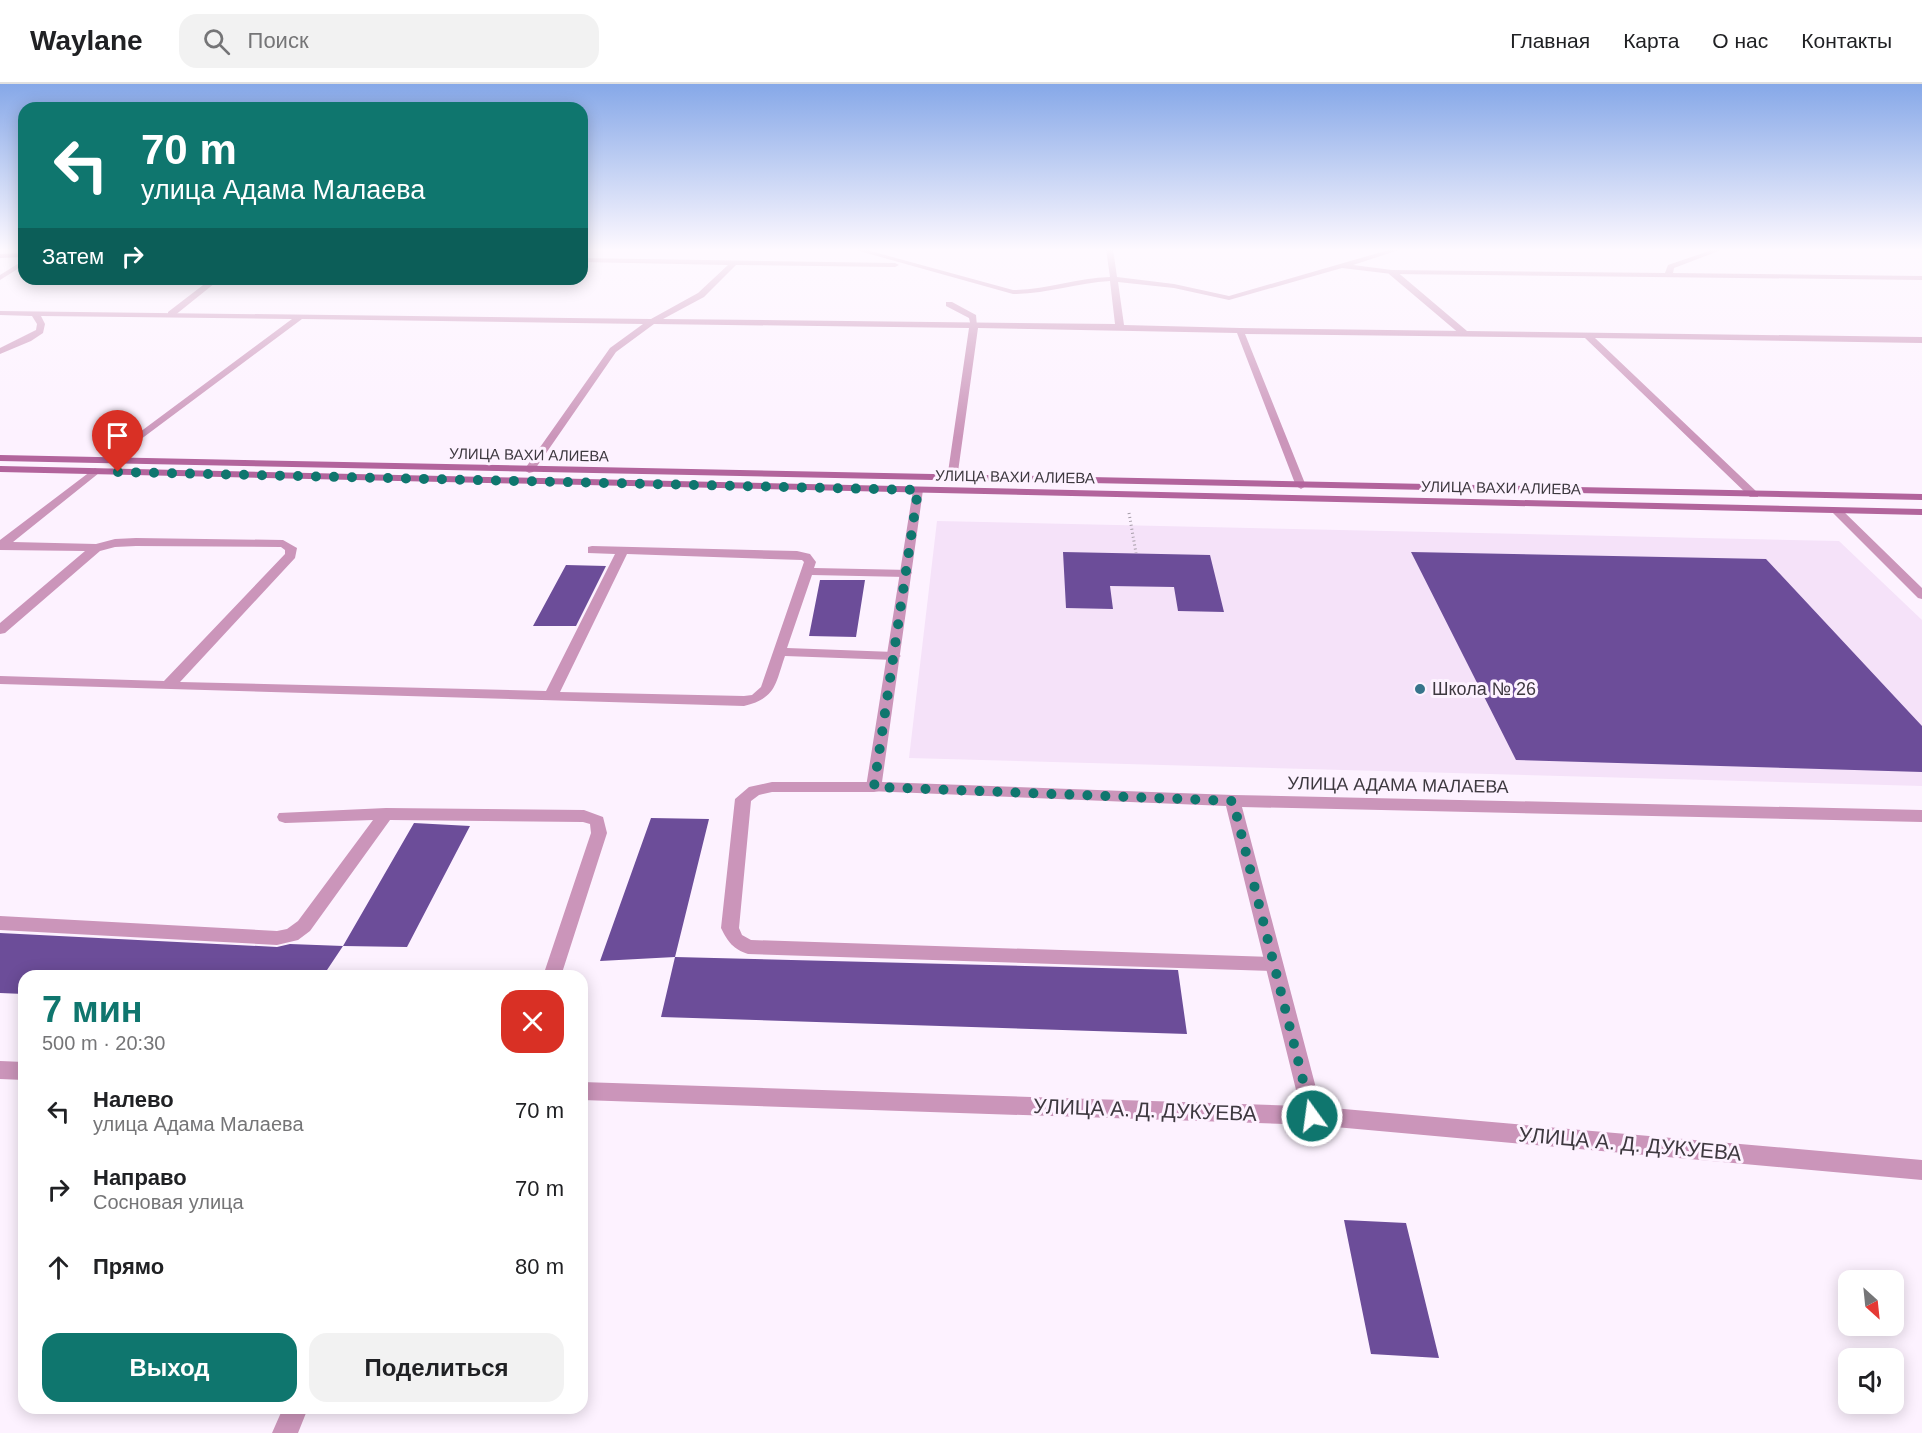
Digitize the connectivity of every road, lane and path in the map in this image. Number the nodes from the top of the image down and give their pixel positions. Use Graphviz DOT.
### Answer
graph roads {
  1 [pos="174,312"];
  2 [pos="670,312"];
  3 [pos="964,312"];
  4 [pos="1118,312"];
  5 [pos="1439,312"];
  6 [pos="0,313"];
  7 [pos="36,313"];
  8 [pos="171,314"];
  9 [pos="302,316"];
  10 [pos="651,322"];
  11 [pos="974,325"];
  12 [pos="1120,327"];
  13 [pos="1240,331"];
  14 [pos="1464,333"];
  15 [pos="1587,335"];
  16 [pos="1922,340"];
  17 [pos="0,351"];
  18 [pos="0,458"];
  19 [pos="109,460"];
  20 [pos="0,469"];
  21 [pos="529,470"];
  22 [pos="95,471"];
  23 [pos="952,479"];
  24 [pos="1301,486"];
  25 [pos="918,490"];
  26 [pos="1754,495"];
  27 [pos="1922,497"];
  28 [pos="1837,511"];
  29 [pos="1922,512"];
  30 [pos="1,545"];
  31 [pos="96,548"];
  32 [pos="592,550"];
  33 [pos="623,551"];
  34 [pos="806,571"];
  35 [pos="906,573"];
  36 [pos="1921,592"];
  37 [pos="0,630"];
  38 [pos="779,652"];
  39 [pos="894,656"];
  40 [pos="0,680"];
  41 [pos="168,686"];
  42 [pos="551,696"];
  43 [pos="874,787"];
  44 [pos="1233,801"];
  45 [pos="386,814"];
  46 [pos="1922,816"];
  47 [pos="285,817"];
  48 [pos="0,924"];
  49 [pos="1274,964"];
  50 [pos="554,970"];
  51 [pos="0,1070"];
  52 [pos="18,1071"];
  53 [pos="588,1091"];
  54 [pos="1312,1116"];
  55 [pos="1922,1170"];
  56 [pos="293,1414"];
  57 [pos="285,1433"];
  1 -- 8 [label="street"];
  2 -- 10 [label="street"];
  3 -- 11 [label="street"];
  4 -- 12 [label="street"];
  5 -- 14 [label="street"];
  6 -- 7 [label="street"];
  7 -- 8 [label="street"];
  7 -- 17 [label="street"];
  8 -- 9 [label="street"];
  9 -- 10 [label="street"];
  9 -- 19 [label="street"];
  10 -- 11 [label="street"];
  10 -- 21 [label="street"];
  11 -- 12 [label="street"];
  11 -- 23 [label="street"];
  12 -- 13 [label="street"];
  13 -- 14 [label="street"];
  13 -- 24 [label="street"];
  14 -- 15 [label="street"];
  15 -- 16 [label="street"];
  15 -- 26 [label="street"];
  18 -- 19 [label="main road, УЛИЦА ВАХИ АЛИЕВА"];
  19 -- 21 [label="main road, УЛИЦА ВАХИ АЛИЕВА"];
  20 -- 22 [label="main road, УЛИЦА ВАХИ АЛИЕВА"];
  21 -- 23 [label="main road, УЛИЦА ВАХИ АЛИЕВА"];
  22 -- 25 [label="main road, УЛИЦА ВАХИ АЛИЕВА"];
  22 -- 30 [label="street"];
  23 -- 24 [label="main road, УЛИЦА ВАХИ АЛИЕВА"];
  24 -- 26 [label="main road, УЛИЦА ВАХИ АЛИЕВА"];
  25 -- 28 [label="main road, УЛИЦА ВАХИ АЛИЕВА"];
  25 -- 35 [label="street"];
  26 -- 27 [label="main road, УЛИЦА ВАХИ АЛИЕВА"];
  28 -- 29 [label="main road, УЛИЦА ВАХИ АЛИЕВА"];
  28 -- 36 [label="street"];
  30 -- 31 [label="street"];
  31 -- 37 [label="street"];
  31 -- 41 [label="street"];
  32 -- 33 [label="street"];
  33 -- 34 [label="street"];
  33 -- 42 [label="street"];
  34 -- 35 [label="street"];
  34 -- 38 [label="street"];
  35 -- 39 [label="street"];
  38 -- 39 [label="street"];
  38 -- 42 [label="street"];
  39 -- 43 [label="street"];
  40 -- 41 [label="street"];
  41 -- 42 [label="street"];
  43 -- 44 [label="street, УЛИЦА АДАМА МАЛАЕВА"];
  43 -- 49 [label="street, УЛИЦА АДАМА МАЛАЕВА"];
  44 -- 46 [label="street, УЛИЦА АДАМА МАЛАЕВА"];
  44 -- 49 [label="street"];
  45 -- 47 [label="street"];
  45 -- 48 [label="street"];
  45 -- 50 [label="street"];
  49 -- 54 [label="street"];
  51 -- 52 [label="street"];
  53 -- 54 [label="street, УЛИЦА А. Д. ДУКУЕВА"];
  54 -- 55 [label="street, УЛИЦА А. Д. ДУКУЕВА"];
  56 -- 57 [label="street"];
}
